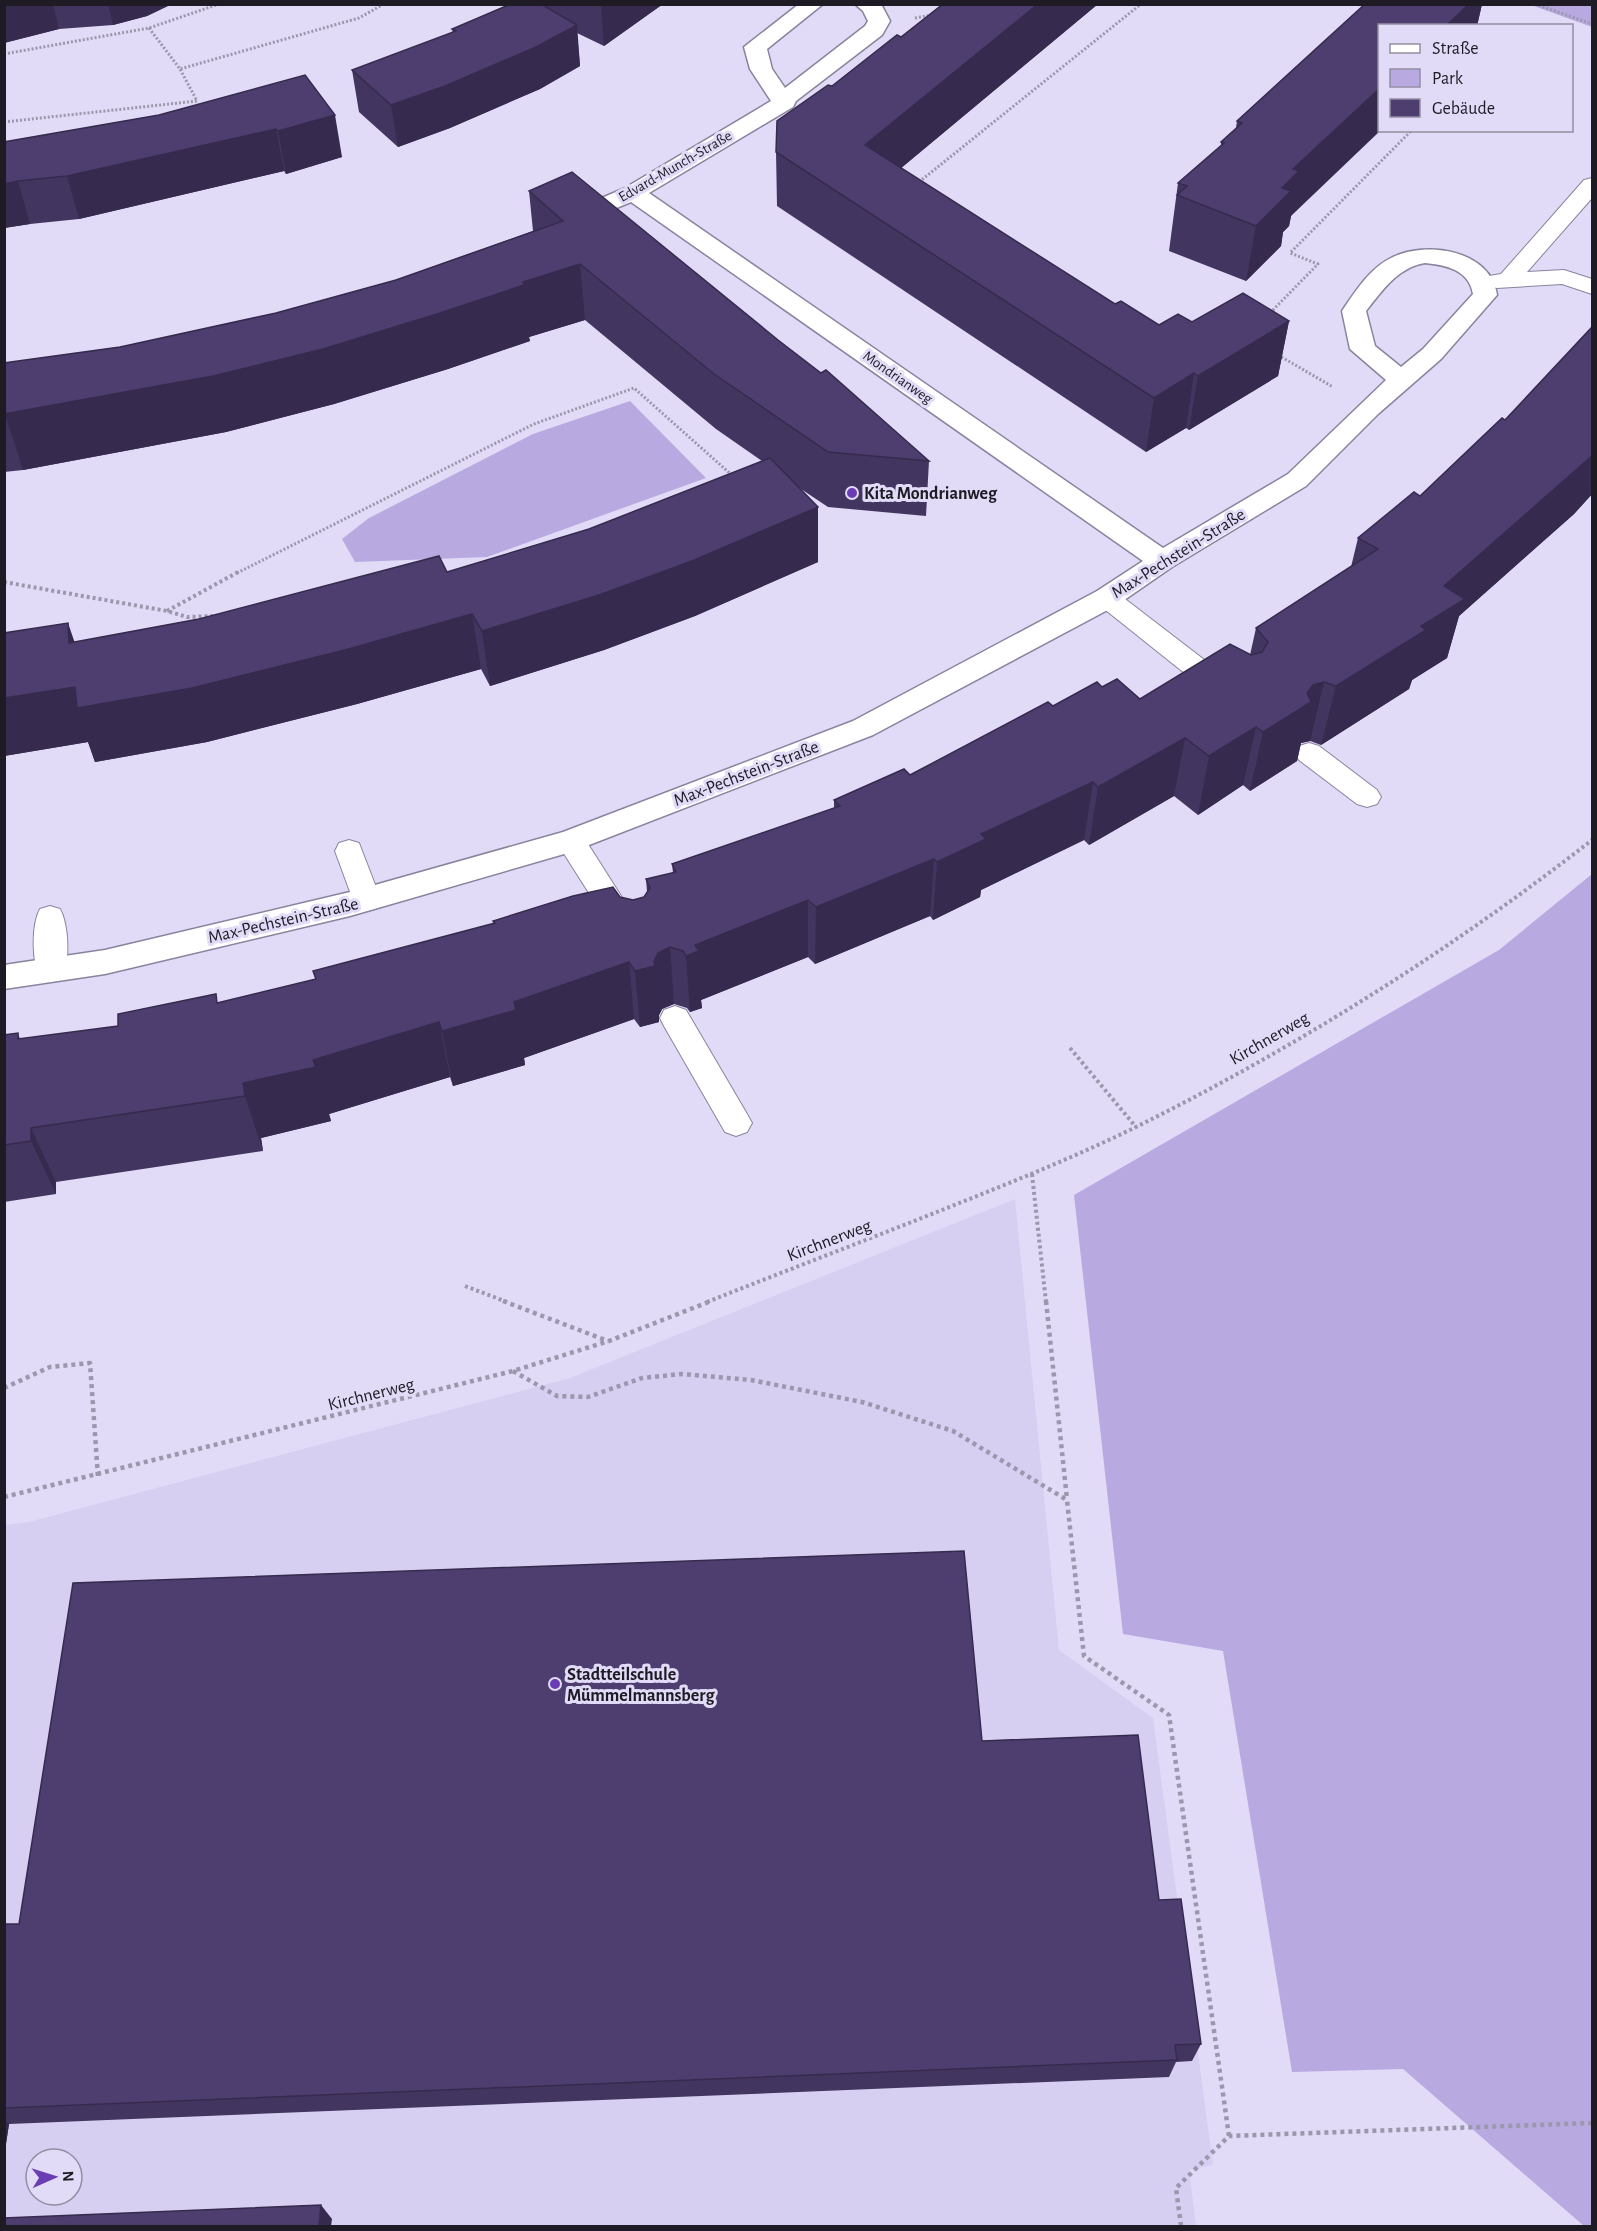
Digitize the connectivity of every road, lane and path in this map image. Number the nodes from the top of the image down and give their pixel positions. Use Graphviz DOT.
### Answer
graph roads {
  1 [pos="219,4"];
  2 [pos="384,4"];
  3 [pos="813,4"];
  4 [pos="865,4"];
  5 [pos="1141,4"];
  6 [pos="1536,4"];
  7 [pos="1593,24"];
  8 [pos="149,28"];
  9 [pos="4,54"];
  10 [pos="180,69"];
  11 [pos="782,101"];
  12 [pos="4,122"];
  13 [pos="1410,132"];
  14 [pos="910,178"];
  15 [pos="919,182"];
  16 [pos="1593,184"];
  17 [pos="913,187"];
  18 [pos="633,193"];
  19 [pos="1555,194"];
  20 [pos="1585,202"];
  21 [pos="546,230"];
  22 [pos="1496,281"];
  23 [pos="1593,287"];
  24 [pos="1262,320"];
  25 [pos="1277,354"];
  26 [pos="1401,380"];
  27 [pos="1369,408"];
  28 [pos="741,483"];
  29 [pos="1162,561"];
  30 [pos="4,582"];
  31 [pos="1107,598"];
  32 [pos="167,610"];
  33 [pos="222,616"];
  34 [pos="1239,702"];
  35 [pos="1309,753"];
  36 [pos="1367,797"];
  37 [pos="1593,840"];
  38 [pos="570,841"];
  39 [pos="349,851"];
  40 [pos="366,900"];
  41 [pos="50,917"];
  42 [pos="637,944"];
  43 [pos="51,970"];
  44 [pos="4,977"];
  45 [pos="675,1018"];
  46 [pos="1071,1048"];
  47 [pos="736,1123"];
  48 [pos="1136,1127"];
  49 [pos="1032,1174"];
  50 [pos="465,1286"];
  51 [pos="609,1341"];
  52 [pos="513,1371"];
  53 [pos="4,1388"];
  54 [pos="98,1477"];
  55 [pos="4,1497"];
  56 [pos="1067,1500"];
  57 [pos="1593,2123"];
  58 [pos="1229,2136"];
  59 [pos="1181,2226"];
  1 -- 8 [label="path"];
  2 -- 10 [label="path"];
  3 -- 11 [label="street"];
  4 -- 11 [label="street, Edvard-Munch-Straße"];
  5 -- 15 [label="path"];
  6 -- 7 [label="path"];
  8 -- 9 [label="path"];
  8 -- 10 [label="path"];
  10 -- 12 [label="path"];
  11 -- 18 [label="street, Edvard-Munch-Straße"];
  13 -- 24 [label="path"];
  14 -- 15 [label="path"];
  15 -- 17 [label="path"];
  16 -- 20 [label="lane"];
  18 -- 21 [label="street, Edvard-Munch-Straße"];
  18 -- 29 [label="street, Mondrianweg"];
  19 -- 20 [label="lane"];
  20 -- 22 [label="lane"];
  22 -- 23 [label="lane"];
  22 -- 26 [label="street, Max-Pechstein-Straße"];
  22 -- 26 [label="street"];
  25 -- 27 [label="path"];
  26 -- 27 [label="street, Max-Pechstein-Straße"];
  27 -- 29 [label="street, Max-Pechstein-Straße"];
  28 -- 32 [label="path"];
  29 -- 31 [label="street, Max-Pechstein-Straße"];
  30 -- 32 [label="path"];
  31 -- 34 [label="lane"];
  31 -- 38 [label="street, Max-Pechstein-Straße"];
  32 -- 33 [label="path"];
  35 -- 36 [label="lane"];
  37 -- 48 [label="path, Kirchnerweg"];
  38 -- 40 [label="street, Max-Pechstein-Straße"];
  38 -- 42 [label="lane"];
  39 -- 40 [label="lane"];
  40 -- 43 [label="street, Max-Pechstein-Straße"];
  41 -- 43 [label="lane"];
  43 -- 44 [label="street, Max-Pechstein-Straße"];
  45 -- 47 [label="lane"];
  46 -- 48 [label="path"];
  48 -- 49 [label="path, Kirchnerweg"];
  49 -- 51 [label="path, Kirchnerweg"];
  49 -- 56 [label="path"];
  50 -- 51 [label="path"];
  51 -- 52 [label="path, Kirchnerweg"];
  52 -- 54 [label="path, Kirchnerweg"];
  52 -- 56 [label="path"];
  53 -- 54 [label="path"];
  54 -- 55 [label="path, Kirchnerweg"];
  56 -- 58 [label="path"];
  57 -- 58 [label="path"];
  58 -- 59 [label="path"];
}
